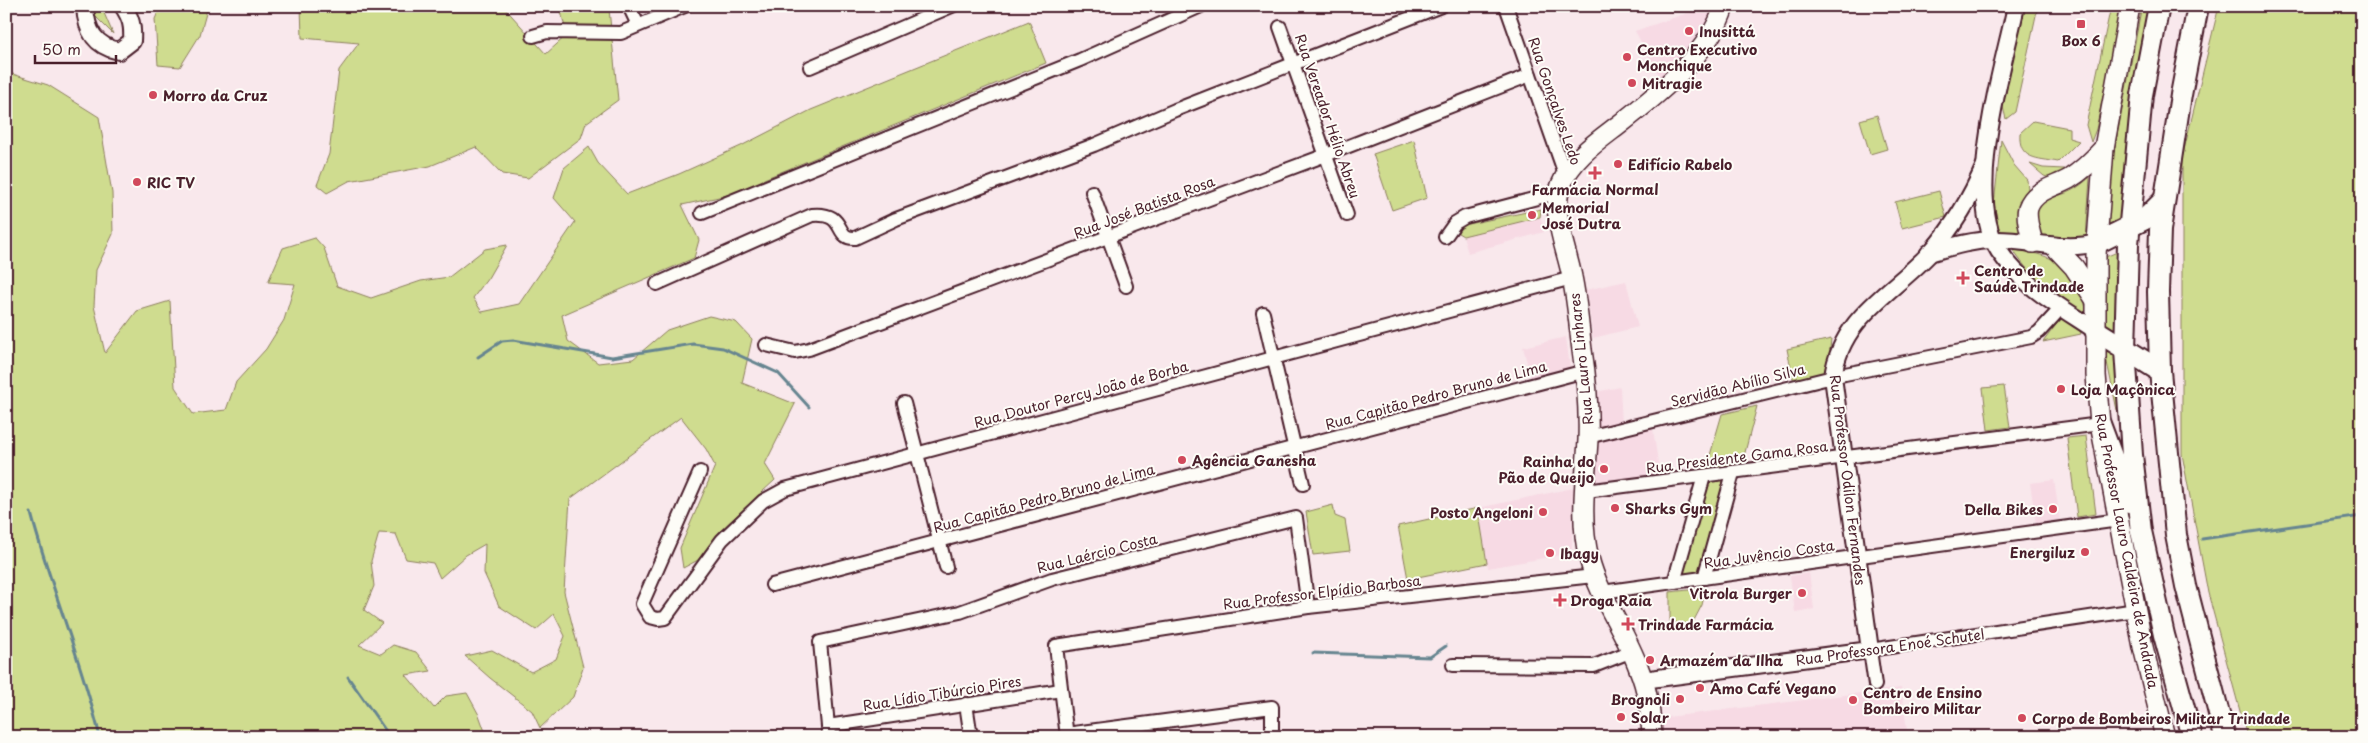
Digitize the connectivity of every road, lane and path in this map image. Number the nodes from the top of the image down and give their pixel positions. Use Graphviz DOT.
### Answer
graph roads {
  1 [pos="85,6"];
  2 [pos="123,6"];
  3 [pos="629,6"];
  4 [pos="684,6"];
  5 [pos="952,6"];
  6 [pos="1202,6"];
  7 [pos="1441,6"];
  8 [pos="1506,6"];
  9 [pos="1724,6"];
  10 [pos="2016,6"];
  11 [pos="2130,6"];
  12 [pos="2159,6"];
  13 [pos="2198,6"];
  14 [pos="638,25"];
  15 [pos="1280,27"];
  16 [pos="533,36"];
  17 [pos="1294,64"];
  18 [pos="810,67"];
  19 [pos="1530,75"];
  20 [pos="2104,148"];
  21 [pos="1326,155"];
  22 [pos="1985,165"];
  23 [pos="1563,185"];
  24 [pos="1092,192"];
  25 [pos="2164,200"];
  26 [pos="702,213"];
  27 [pos="1347,215"];
  28 [pos="2129,228"];
  29 [pos="1445,236"];
  30 [pos="1108,237"];
  31 [pos="1993,240"];
  32 [pos="2033,243"];
  33 [pos="2097,243"];
  34 [pos="2055,247"];
  35 [pos="1930,253"];
  36 [pos="1572,278"];
  37 [pos="657,284"];
  38 [pos="1126,286"];
  39 [pos="2096,301"];
  40 [pos="2061,308"];
  41 [pos="1263,314"];
  42 [pos="2095,330"];
  43 [pos="766,345"];
  44 [pos="2125,350"];
  45 [pos="1273,357"];
  46 [pos="1585,371"];
  47 [pos="2160,372"];
  48 [pos="1833,378"];
  49 [pos="904,403"];
  50 [pos="2100,424"];
  51 [pos="1588,437"];
  52 [pos="1294,447"];
  53 [pos="917,454"];
  54 [pos="1844,458"];
  55 [pos="700,472"];
  56 [pos="1732,473"];
  57 [pos="1704,476"];
  58 [pos="1303,484"];
  59 [pos="1586,491"];
  60 [pos="2119,520"];
  61 [pos="2141,531"];
  62 [pos="939,541"];
  63 [pos="1857,557"];
  64 [pos="946,567"];
  65 [pos="1704,578"];
  66 [pos="1674,582"];
  67 [pos="1598,584"];
  68 [pos="772,585"];
  69 [pos="1308,606"];
  70 [pos="2136,610"];
  71 [pos="1870,650"];
  72 [pos="1632,651"];
  73 [pos="1453,665"];
  74 [pos="1643,680"];
  75 [pos="1875,685"];
  76 [pos="1061,690"];
  77 [pos="966,704"];
  78 [pos="828,731"];
  79 [pos="1067,736"];
  80 [pos="971,737"];
  81 [pos="1272,737"];
  82 [pos="1652,737"];
  83 [pos="2165,737"];
  84 [pos="2192,737"];
  85 [pos="2225,737"];
  1 -- 2 [label="street"];
  3 -- 14 [label="street"];
  4 -- 14 [label="street"];
  5 -- 18 [label="street"];
  6 -- 26 [label="street"];
  7 -- 17 [label="street"];
  8 -- 19 [label="street, Rua Gonçalves Ledo"];
  9 -- 23 [label="main road"];
  10 -- 22 [label="street"];
  11 -- 20 [label="main road, Rua Professor Lauro Caldeira de Andrada"];
  12 -- 28 [label="main road"];
  13 -- 25 [label="main road"];
  14 -- 16 [label="street"];
  15 -- 17 [label="street, Rua Vereador Hélio Abreu"];
  17 -- 21 [label="street, Rua Vereador Hélio Abreu"];
  17 -- 37 [label="street"];
  19 -- 21 [label="street, Rua José Batista Rosa"];
  19 -- 23 [label="street, Rua Gonçalves Ledo"];
  20 -- 32 [label="main road"];
  20 -- 33 [label="main road, Rua Professor Lauro Caldeira de Andrada"];
  21 -- 27 [label="street, Rua Vereador Hélio Abreu"];
  21 -- 30 [label="street, Rua José Batista Rosa"];
  22 -- 31 [label="street"];
  22 -- 35 [label="street, Rua Professor Odilon Fernandes"];
  23 -- 29 [label="street"];
  23 -- 36 [label="main road, Rua Lauro Linhares"];
  24 -- 30 [label="street"];
  25 -- 28 [label="main road"];
  25 -- 47 [label="main road"];
  28 -- 33 [label="main road"];
  28 -- 44 [label="main road"];
  30 -- 38 [label="street"];
  30 -- 43 [label="street, Rua José Batista Rosa"];
  31 -- 32 [label="street, Rua Professor Odilon Fernandes"];
  31 -- 35 [label="street, Rua Professor Odilon Fernandes"];
  31 -- 40 [label="street"];
  32 -- 34 [label="street, Rua Professor Odilon Fernandes"];
  33 -- 34 [label="street, Rua Professor Odilon Fernandes"];
  33 -- 39 [label="main road, Rua Professor Lauro Caldeira de Andrada"];
  34 -- 39 [label="main road"];
  35 -- 48 [label="street, Rua Professor Odilon Fernandes"];
  36 -- 45 [label="street, Rua Doutor Percy João de Borba"];
  36 -- 46 [label="main road, Rua Lauro Linhares"];
  39 -- 42 [label="main road, Rua Professor Lauro Caldeira de Andrada"];
  40 -- 42 [label="street"];
  40 -- 48 [label="street, Servidão Abílio Silva"];
  41 -- 45 [label="street"];
  42 -- 44 [label="main road"];
  42 -- 50 [label="main road, Rua Professor Lauro Caldeira de Andrada"];
  44 -- 47 [label="main road"];
  44 -- 61 [label="main road"];
  45 -- 52 [label="street"];
  45 -- 53 [label="street, Rua Doutor Percy João de Borba"];
  46 -- 51 [label="main road, Rua Lauro Linhares"];
  46 -- 52 [label="street, Rua Capitão Pedro Bruno de Lima"];
  47 -- 85 [label="main road"];
  48 -- 51 [label="street, Servidão Abílio Silva"];
  48 -- 54 [label="street, Rua Professor Odilon Fernandes"];
  49 -- 53 [label="street"];
  50 -- 54 [label="street, Rua Presidente Gama Rosa"];
  50 -- 60 [label="main road, Rua Professor Lauro Caldeira de Andrada"];
  50 -- 61 [label="main road"];
  51 -- 59 [label="main road, Rua Lauro Linhares"];
  52 -- 58 [label="street"];
  52 -- 62 [label="street, Rua Capitão Pedro Bruno de Lima"];
  53 -- 55 [label="street, Rua Doutor Percy João de Borba"];
  53 -- 62 [label="street"];
  54 -- 56 [label="street, Rua Presidente Gama Rosa"];
  54 -- 63 [label="street, Rua Professor Odilon Fernandes"];
  56 -- 57 [label="street, Rua Presidente Gama Rosa"];
  56 -- 65 [label="street"];
  57 -- 59 [label="street, Rua Presidente Gama Rosa"];
  57 -- 66 [label="street"];
  59 -- 67 [label="main road, Rua Lauro Linhares"];
  60 -- 63 [label="street, Rua Juvêncio Costa"];
  60 -- 70 [label="main road, Rua Professor Lauro Caldeira de Andrada"];
  61 -- 84 [label="main road"];
  62 -- 64 [label="street"];
  62 -- 68 [label="street, Rua Capitão Pedro Bruno de Lima"];
  63 -- 65 [label="street, Rua Juvêncio Costa"];
  63 -- 71 [label="street, Rua Professor Odilon Fernandes"];
  65 -- 66 [label="street, Rua Juvêncio Costa"];
  66 -- 67 [label="street, Rua Juvêncio Costa"];
  67 -- 69 [label="street, Rua Professor Elpídio Barbosa"];
  67 -- 72 [label="main road, Rua Lauro Linhares"];
  69 -- 76 [label="street, Rua Professor Elpídio Barbosa"];
  69 -- 78 [label="street, Rua Laércio Costa"];
  70 -- 71 [label="street, Rua Professora Enoé Schutel"];
  70 -- 83 [label="main road, Rua Professor Lauro Caldeira de Andrada"];
  71 -- 74 [label="street, Rua Professora Enoé Schutel"];
  71 -- 75 [label="street, Rua Professor Odilon Fernandes"];
  72 -- 73 [label="street"];
  72 -- 74 [label="main road, Rua Lauro Linhares"];
  74 -- 82 [label="main road, Rua Lauro Linhares"];
  76 -- 77 [label="street, Rua Lídio Tibúrcio Pires"];
  76 -- 79 [label="street"];
  77 -- 78 [label="street, Rua Lídio Tibúrcio Pires"];
  77 -- 80 [label="street"];
  79 -- 81 [label="street"];
}
